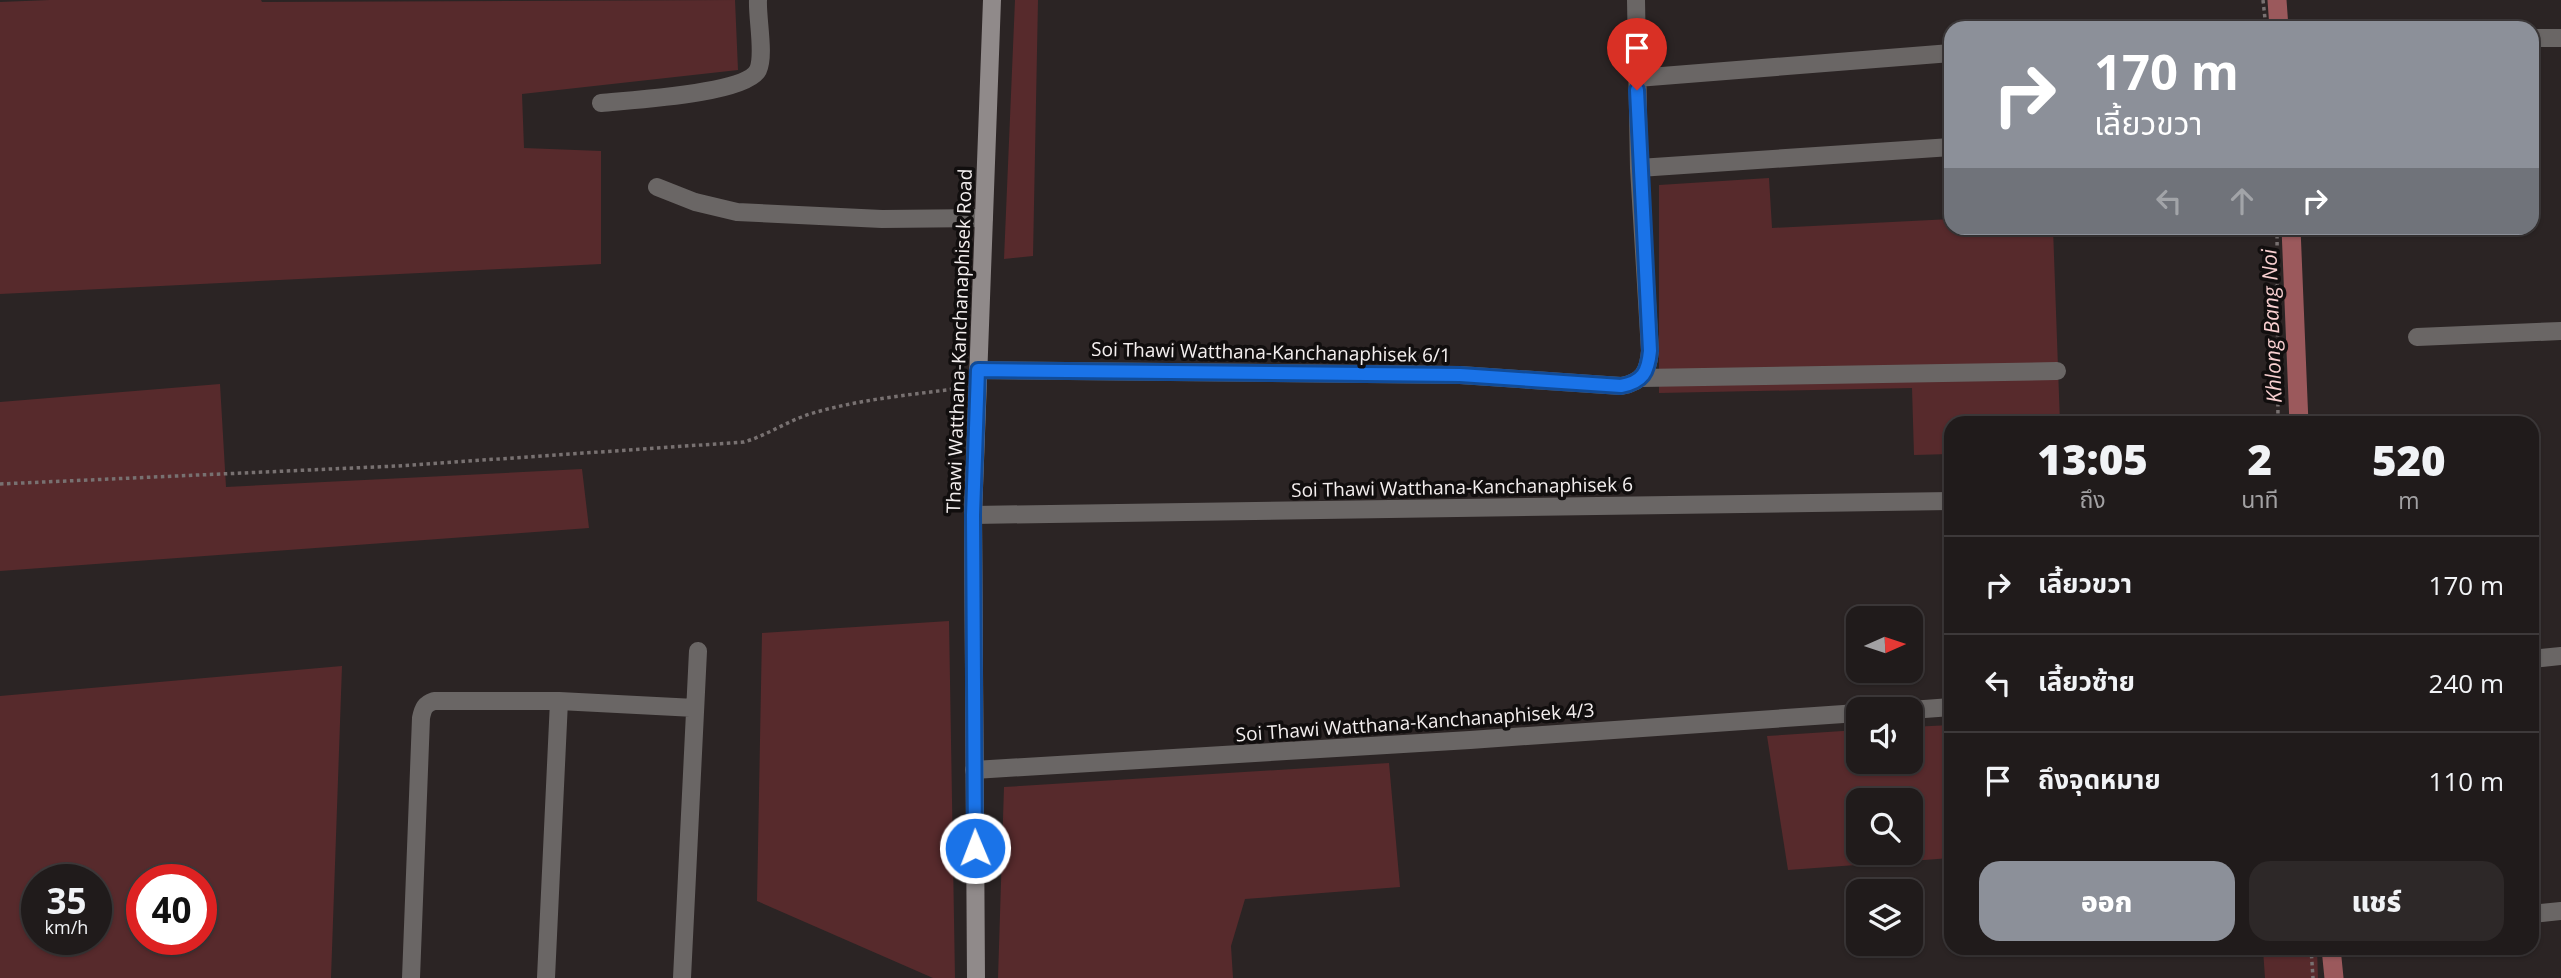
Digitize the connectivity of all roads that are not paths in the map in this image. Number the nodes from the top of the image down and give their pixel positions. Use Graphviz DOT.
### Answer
graph roads {
  1 [pos="758,0"];
  2 [pos="992,0"];
  3 [pos="1636,0"];
  4 [pos="2539,38"];
  5 [pos="2561,38"];
  6 [pos="1944,54"];
  7 [pos="1637,78"];
  8 [pos="601,103"];
  9 [pos="1944,147"];
  10 [pos="1639,168"];
  11 [pos="657,187"];
  12 [pos="984,218"];
  13 [pos="2561,331"];
  14 [pos="2417,337"];
  15 [pos="2057,371"];
  16 [pos="978,378"];
  17 [pos="1642,378"];
  18 [pos="1944,502"];
  19 [pos="973,515"];
  20 [pos="698,651"];
  21 [pos="2561,656"];
  22 [pos="2539,658"];
  23 [pos="559,701"];
  24 [pos="695,708"];
  25 [pos="1944,708"];
  26 [pos="1923,709"];
  27 [pos="1846,714"];
  28 [pos="974,770"];
  29 [pos="2561,911"];
  30 [pos="2539,913"];
  31 [pos="411,978"];
  32 [pos="546,978"];
  33 [pos="682,978"];
  34 [pos="976,978"];
  1 -- 8 [label="street"];
  2 -- 12 [label="street, Thawi Watthana-Kanchanaphisek Road"];
  3 -- 7 [label="street"];
  4 -- 5 [label="street"];
  6 -- 7 [label="street"];
  7 -- 10 [label="street"];
  9 -- 10 [label="street"];
  10 -- 17 [label="street"];
  11 -- 12 [label="street"];
  12 -- 16 [label="street, Thawi Watthana-Kanchanaphisek Road"];
  13 -- 14 [label="street"];
  15 -- 17 [label="street, Soi Thawi Watthana-Kanchanaphisek 6/1"];
  16 -- 17 [label="street, Soi Thawi Watthana-Kanchanaphisek 6/1"];
  16 -- 19 [label="street, Thawi Watthana-Kanchanaphisek Road"];
  18 -- 19 [label="street, Soi Thawi Watthana-Kanchanaphisek 6"];
  19 -- 28 [label="street, Thawi Watthana-Kanchanaphisek Road"];
  20 -- 24 [label="street"];
  21 -- 22 [label="street"];
  23 -- 24 [label="street"];
  23 -- 31 [label="street"];
  23 -- 32 [label="street"];
  24 -- 33 [label="street"];
  25 -- 26 [label="street"];
  27 -- 28 [label="street, Soi Thawi Watthana-Kanchanaphisek 4/3"];
  28 -- 34 [label="street, Thawi Watthana-Kanchanaphisek Road"];
  29 -- 30 [label="street"];
}
